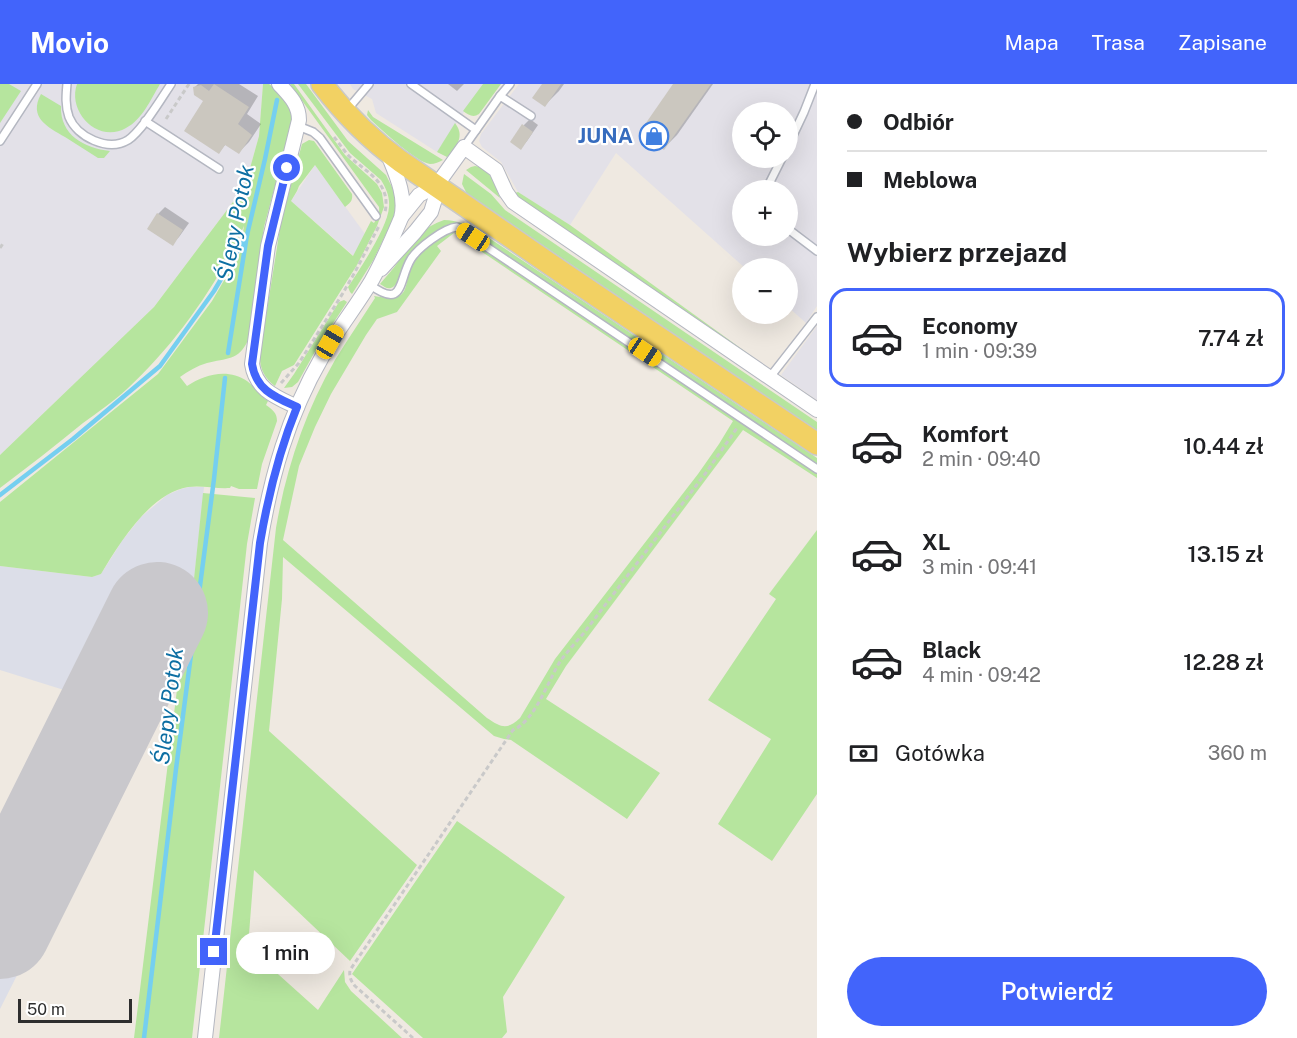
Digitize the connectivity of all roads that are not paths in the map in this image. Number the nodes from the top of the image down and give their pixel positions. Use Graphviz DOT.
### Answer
graph roads {
  1 [pos="37,84"];
  2 [pos="67,84"];
  3 [pos="171,84"];
  4 [pos="279,84"];
  5 [pos="322,84"];
  6 [pos="369,84"];
  7 [pos="411,84"];
  8 [pos="510,84"];
  9 [pos="815,84"];
  10 [pos="500,96"];
  11 [pos="345,112"];
  12 [pos="531,116"];
  13 [pos="145,121"];
  14 [pos="798,125"];
  15 [pos="298,126"];
  16 [pos="476,130"];
  17 [pos="0,141"];
  18 [pos="464,147"];
  19 [pos="387,151"];
  20 [pos="219,169"];
  21 [pos="436,186"];
  22 [pos="376,216"];
  23 [pos="401,218"];
  24 [pos="798,237"];
  25 [pos="817,251"];
  26 [pos="371,282"];
  27 [pos="817,317"];
  28 [pos="770,377"];
  29 [pos="297,407"];
  30 [pos="817,410"];
  31 [pos="817,444"];
  32 [pos="817,469"];
  33 [pos="205,1038"];
  1 -- 17 [label="lane"];
  2 -- 13 [label="lane"];
  3 -- 13 [label="lane"];
  4 -- 15 [label="street"];
  5 -- 11 [label="main road"];
  6 -- 11 [label="lane"];
  7 -- 16 [label="lane"];
  8 -- 10 [label="lane"];
  9 -- 14 [label="lane"];
  10 -- 12 [label="lane"];
  10 -- 16 [label="lane"];
  11 -- 19 [label="main road"];
  13 -- 20 [label="lane"];
  15 -- 22 [label="lane"];
  15 -- 29 [label="street"];
  16 -- 18 [label="lane"];
  18 -- 21 [label="street"];
  18 -- 28 [label="street"];
  19 -- 21 [label="main road"];
  19 -- 23 [label="street"];
  21 -- 23 [label="street"];
  21 -- 26 [label="street"];
  21 -- 31 [label="main road"];
  23 -- 26 [label="street"];
  24 -- 25 [label="lane"];
  26 -- 29 [label="street"];
  26 -- 32 [label="lane"];
  27 -- 28 [label="lane"];
  28 -- 30 [label="street"];
  29 -- 33 [label="street"];
}
